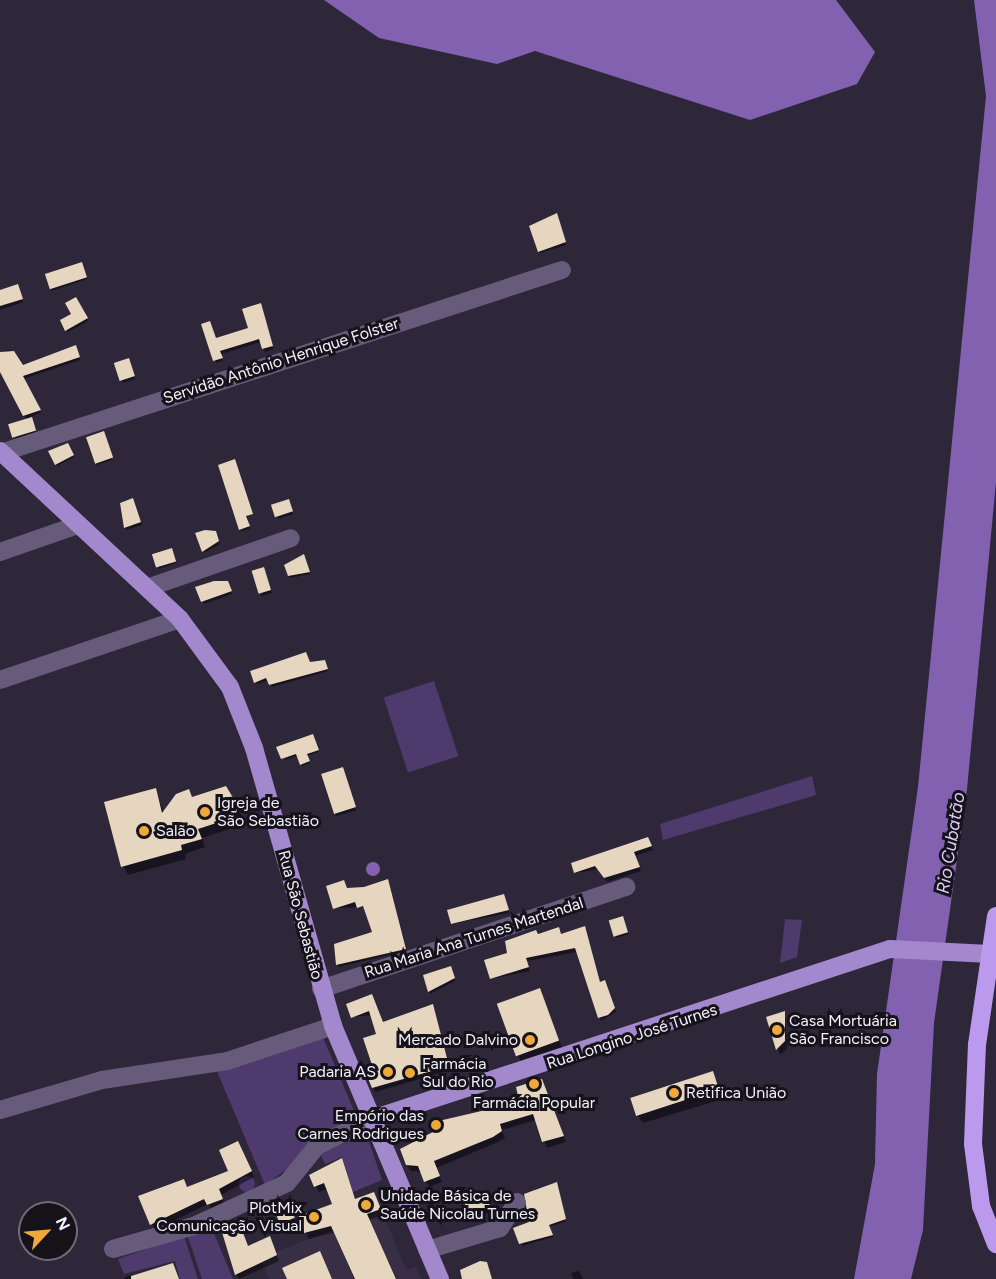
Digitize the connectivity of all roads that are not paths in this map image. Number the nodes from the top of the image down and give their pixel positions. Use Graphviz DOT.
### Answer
graph roads {
  1 [pos="562,270"];
  2 [pos="1,452"];
  3 [pos="78,525"];
  4 [pos="291,538"];
  5 [pos="0,552"];
  6 [pos="147,588"];
  7 [pos="180,619"];
  8 [pos="0,680"];
  9 [pos="626,887"];
  10 [pos="996,916"];
  11 [pos="990,954"];
  12 [pos="321,989"];
  13 [pos="333,1026"];
  14 [pos="0,1110"];
  15 [pos="372,1119"];
  16 [pos="517,1202"];
  17 [pos="996,1244"];
  18 [pos="113,1249"];
  19 [pos="427,1250"];
  20 [pos="440,1279"];
  1 -- 2 [label="street, Servidão Antônio Henrique Folster"];
  2 -- 3 [label="main road, Rua São Sebastião"];
  3 -- 5 [label="street"];
  3 -- 6 [label="main road, Rua São Sebastião"];
  4 -- 6 [label="street"];
  6 -- 7 [label="main road, Rua São Sebastião"];
  7 -- 8 [label="street"];
  7 -- 12 [label="main road, Rua São Sebastião"];
  9 -- 12 [label="street, Rua Maria Ana Turnes Martendal"];
  10 -- 11 [label="highway"];
  11 -- 15 [label="main road, Rua Longino José Turnes"];
  11 -- 17 [label="highway"];
  12 -- 13 [label="main road, Rua São Sebastião"];
  13 -- 14 [label="street"];
  13 -- 15 [label="main road, Rua São Sebastião"];
  15 -- 18 [label="street"];
  15 -- 19 [label="main road, Rua São Sebastião"];
  16 -- 19 [label="street"];
  19 -- 20 [label="main road, Rua São Sebastião"];
}
